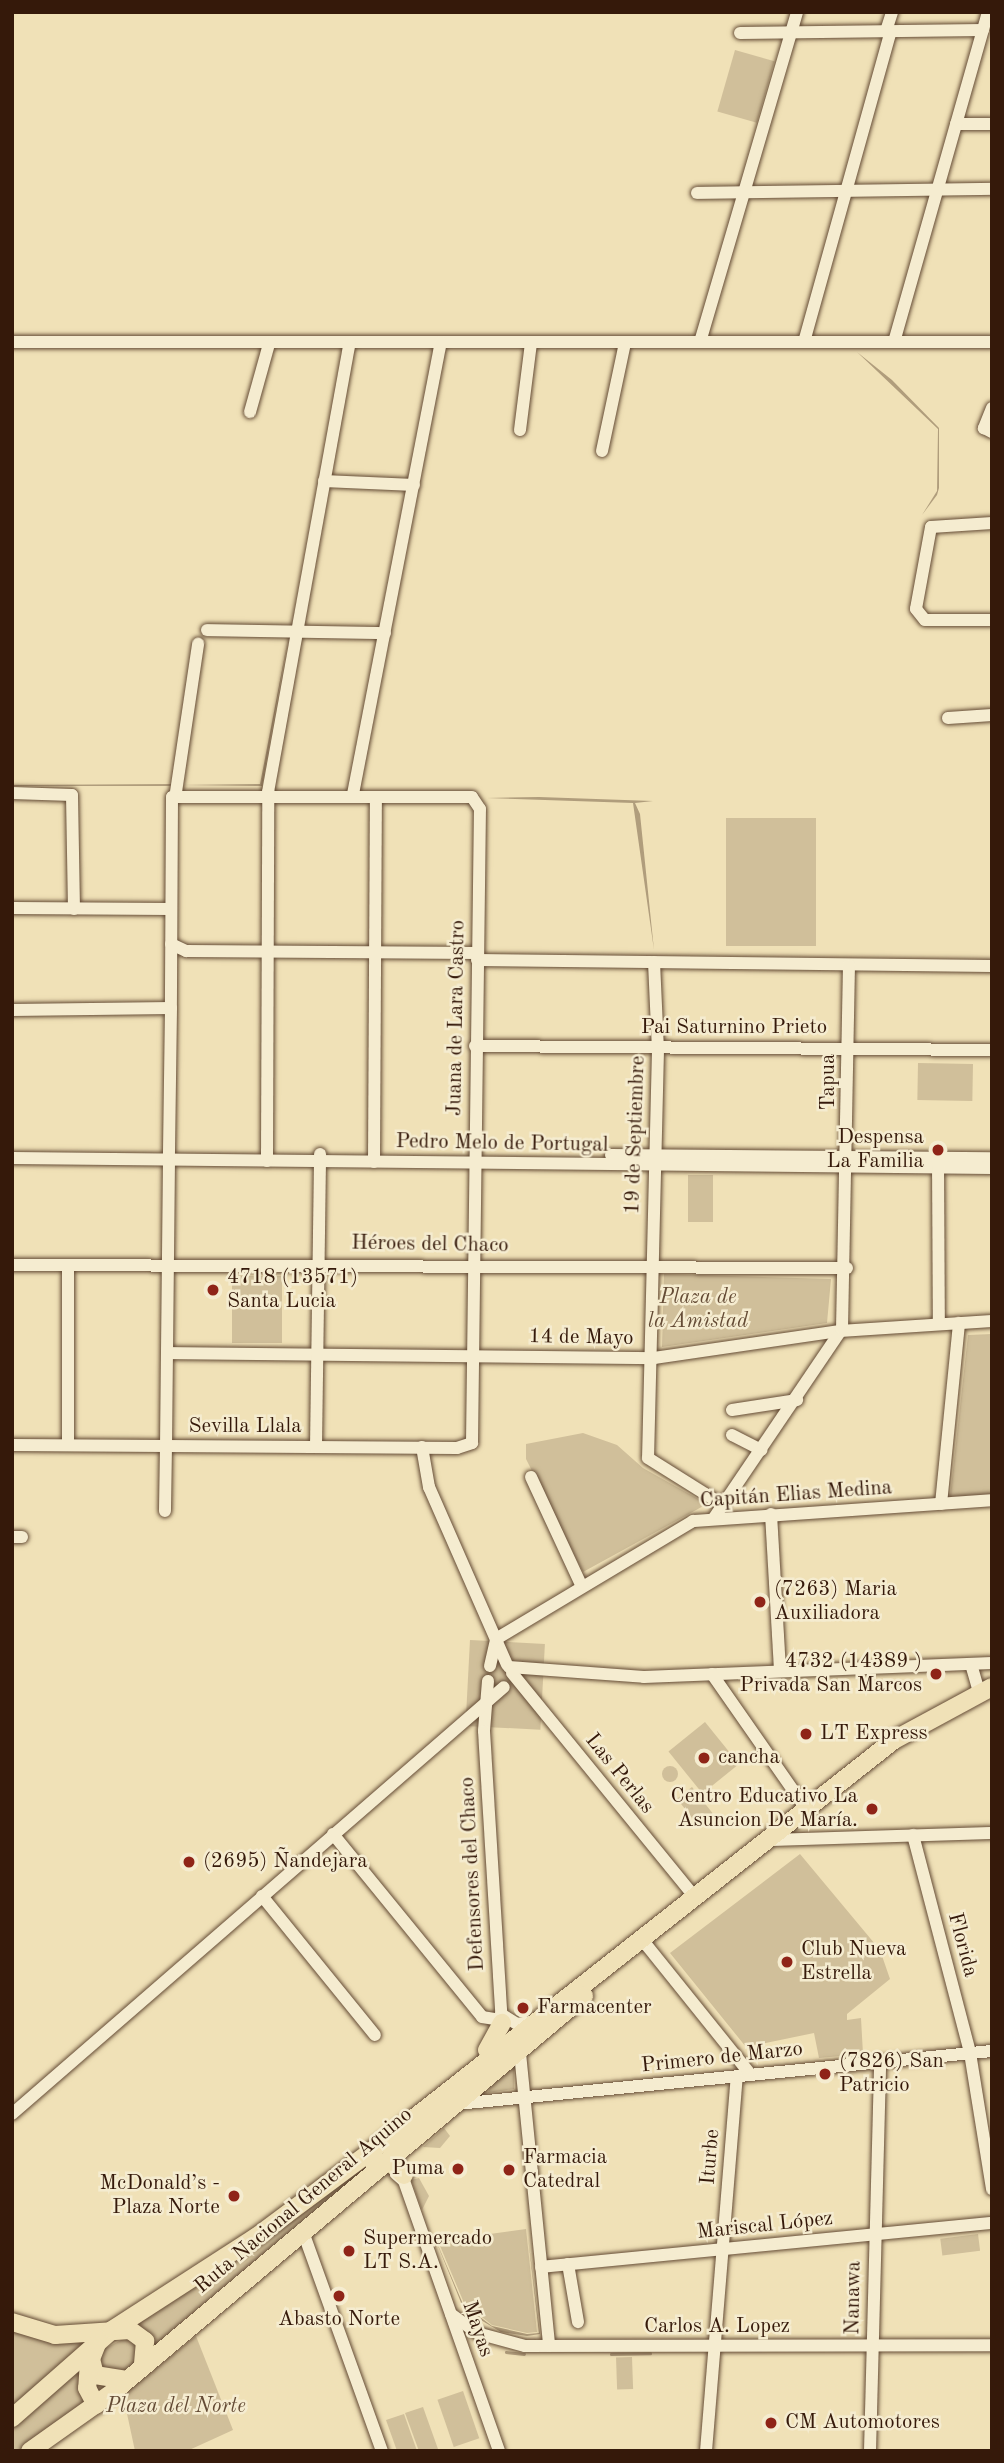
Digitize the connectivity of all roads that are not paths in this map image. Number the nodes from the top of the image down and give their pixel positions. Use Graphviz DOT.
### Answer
graph roads {
  1 [pos="797,12"];
  2 [pos="892,12"];
  3 [pos="988,12"];
  4 [pos="983,30"];
  5 [pos="889,31"];
  6 [pos="791,32"];
  7 [pos="740,33"];
  8 [pos="956,124"];
  9 [pos="992,124"];
  10 [pos="937,189"];
  11 [pos="992,189"];
  12 [pos="846,191"];
  13 [pos="745,192"];
  14 [pos="697,193"];
  15 [pos="12,342"];
  16 [pos="700,342"];
  17 [pos="804,342"];
  18 [pos="894,342"];
  19 [pos="992,342"];
  20 [pos="350,343"];
  21 [pos="441,343"];
  22 [pos="531,343"];
  23 [pos="625,343"];
  24 [pos="269,344"];
  25 [pos="992,408"];
  26 [pos="250,412"];
  27 [pos="988,427"];
  28 [pos="520,429"];
  29 [pos="602,450"];
  30 [pos="324,481"];
  31 [pos="414,485"];
  32 [pos="992,523"];
  33 [pos="992,620"];
  34 [pos="207,631"];
  35 [pos="295,632"];
  36 [pos="385,633"];
  37 [pos="198,644"];
  38 [pos="992,715"];
  39 [pos="948,718"];
  40 [pos="176,792"];
  41 [pos="268,792"];
  42 [pos="12,793"];
  43 [pos="354,794"];
  44 [pos="376,797"];
  45 [pos="12,908"];
  46 [pos="74,909"];
  47 [pos="171,909"];
  48 [pos="171,944"];
  49 [pos="271,952"];
  50 [pos="374,953"];
  51 [pos="477,957"];
  52 [pos="654,962"];
  53 [pos="849,965"];
  54 [pos="992,966"];
  55 [pos="171,1007"];
  56 [pos="12,1010"];
  57 [pos="475,1046"];
  58 [pos="658,1047"];
  59 [pos="848,1048"];
  60 [pos="992,1050"];
  61 [pos="12,1151"];
  62 [pos="169,1156"];
  63 [pos="267,1157"];
  64 [pos="320,1157"];
  65 [pos="12,1158"];
  66 [pos="374,1158"];
  67 [pos="474,1158"];
  68 [pos="992,1158"];
  69 [pos="655,1160"];
  70 [pos="848,1162"];
  71 [pos="938,1162"];
  72 [pos="992,1168"];
  73 [pos="319,1263"];
  74 [pos="168,1264"];
  75 [pos="476,1264"];
  76 [pos="12,1265"];
  77 [pos="68,1265"];
  78 [pos="651,1267"];
  79 [pos="847,1268"];
  80 [pos="992,1321"];
  81 [pos="959,1323"];
  82 [pos="939,1324"];
  83 [pos="840,1331"];
  84 [pos="167,1353"];
  85 [pos="318,1354"];
  86 [pos="475,1356"];
  87 [pos="650,1358"];
  88 [pos="797,1400"];
  89 [pos="732,1410"];
  90 [pos="733,1435"];
  91 [pos="473,1439"];
  92 [pos="12,1445"];
  93 [pos="68,1445"];
  94 [pos="166,1446"];
  95 [pos="316,1447"];
  96 [pos="422,1447"];
  97 [pos="761,1450"];
  98 [pos="531,1478"];
  99 [pos="992,1500"];
  100 [pos="941,1504"];
  101 [pos="723,1505"];
  102 [pos="165,1511"];
  103 [pos="771,1514"];
  104 [pos="714,1518"];
  105 [pos="582,1587"];
  106 [pos="496,1639"];
  107 [pos="992,1663"];
  108 [pos="971,1664"];
  109 [pos="490,1666"];
  110 [pos="509,1668"];
  111 [pos="780,1671"];
  112 [pos="712,1674"];
  113 [pos="488,1681"];
  114 [pos="504,1686"];
  115 [pos="985,1689"];
  116 [pos="485,1702"];
  117 [pos="807,1810"];
  118 [pos="992,1833"];
  119 [pos="333,1834"];
  120 [pos="913,1835"];
  121 [pos="770,1840"];
  122 [pos="262,1896"];
  123 [pos="696,1899"];
  124 [pos="644,1942"];
  125 [pos="599,1977"];
  126 [pos="502,2019"];
  127 [pos="531,2022"];
  128 [pos="375,2035"];
  129 [pos="512,2048"];
  130 [pos="992,2051"];
  131 [pos="970,2053"];
  132 [pos="880,2062"];
  133 [pos="743,2075"];
  134 [pos="524,2097"];
  135 [pos="428,2104"];
  136 [pos="457,2104"];
  137 [pos="12,2114"];
  138 [pos="432,2124"];
  139 [pos="384,2161"];
  140 [pos="338,2176"];
  141 [pos="404,2178"];
  142 [pos="357,2183"];
  143 [pos="992,2189"];
  144 [pos="992,2223"];
  145 [pos="302,2229"];
  146 [pos="875,2234"];
  147 [pos="722,2249"];
  148 [pos="568,2264"];
  149 [pos="541,2267"];
  150 [pos="451,2314"];
  151 [pos="12,2322"];
  152 [pos="578,2322"];
  153 [pos="112,2330"];
  154 [pos="992,2345"];
  155 [pos="549,2346"];
  156 [pos="715,2346"];
  157 [pos="873,2346"];
  158 [pos="94,2351"];
  159 [pos="143,2367"];
  160 [pos="127,2380"];
  161 [pos="96,2405"];
  162 [pos="12,2418"];
  163 [pos="30,2451"];
  164 [pos="382,2451"];
  165 [pos="499,2451"];
  166 [pos="706,2451"];
  167 [pos="870,2451"];
  1 -- 6 [label="street"];
  2 -- 5 [label="street"];
  3 -- 4 [label="street"];
  4 -- 5 [label="street"];
  4 -- 8 [label="street"];
  5 -- 6 [label="street"];
  5 -- 12 [label="street"];
  6 -- 7 [label="street"];
  6 -- 13 [label="street"];
  8 -- 9 [label="street"];
  8 -- 10 [label="street"];
  10 -- 11 [label="street"];
  10 -- 12 [label="street"];
  10 -- 18 [label="street"];
  12 -- 13 [label="street"];
  12 -- 17 [label="street"];
  13 -- 14 [label="street"];
  13 -- 16 [label="street"];
  15 -- 24 [label="street"];
  16 -- 17 [label="street"];
  16 -- 23 [label="street"];
  17 -- 18 [label="street"];
  18 -- 19 [label="street"];
  20 -- 21 [label="street"];
  20 -- 24 [label="street"];
  20 -- 30 [label="street"];
  21 -- 22 [label="street"];
  21 -- 31 [label="street"];
  22 -- 23 [label="street"];
  22 -- 28 [label="street"];
  23 -- 29 [label="street"];
  24 -- 26 [label="street"];
  25 -- 27 [label="street"];
  30 -- 31 [label="street"];
  30 -- 35 [label="street"];
  31 -- 36 [label="street"];
  32 -- 33 [label="street"];
  34 -- 35 [label="street"];
  35 -- 36 [label="street"];
  35 -- 41 [label="street"];
  36 -- 43 [label="street"];
  37 -- 40 [label="street"];
  38 -- 39 [label="street"];
  40 -- 41 [label="street"];
  40 -- 47 [label="street"];
  41 -- 43 [label="street"];
  41 -- 49 [label="street"];
  42 -- 46 [label="street"];
  43 -- 44 [label="street"];
  44 -- 50 [label="street"];
  44 -- 51 [label="street, Juana de Lara Castro"];
  45 -- 46 [label="street"];
  46 -- 47 [label="street"];
  47 -- 48 [label="street"];
  48 -- 49 [label="street"];
  48 -- 55 [label="street"];
  49 -- 50 [label="street"];
  49 -- 63 [label="street"];
  50 -- 51 [label="street"];
  50 -- 66 [label="street"];
  51 -- 52 [label="street"];
  51 -- 57 [label="street, Juana de Lara Castro"];
  52 -- 53 [label="street"];
  52 -- 58 [label="street, 19 de Septiembre"];
  53 -- 54 [label="street"];
  53 -- 59 [label="street, Tapua"];
  55 -- 56 [label="street"];
  55 -- 62 [label="street"];
  57 -- 58 [label="street, Pai Saturnino Prieto"];
  57 -- 67 [label="street, Juana de Lara Castro"];
  58 -- 59 [label="street, Pai Saturnino Prieto"];
  58 -- 69 [label="street, 19 de Septiembre"];
  59 -- 60 [label="street, Pai Saturnino Prieto"];
  59 -- 70 [label="street, Tapua"];
  61 -- 62 [label="street, Pedro Melo de Portugal"];
  62 -- 63 [label="street, Pedro Melo de Portugal"];
  62 -- 65 [label="street, Pedro Melo de Portugal"];
  62 -- 74 [label="street"];
  63 -- 64 [label="street, Pedro Melo de Portugal"];
  64 -- 66 [label="street, Pedro Melo de Portugal"];
  64 -- 73 [label="street"];
  66 -- 67 [label="street, Pedro Melo de Portugal"];
  67 -- 69 [label="street, Pedro Melo de Portugal"];
  67 -- 75 [label="street, Juana de Lara Castro"];
  68 -- 71 [label="street, Pedro Melo de Portugal"];
  69 -- 70 [label="street, Pedro Melo de Portugal"];
  69 -- 78 [label="street, 19 de Septiembre"];
  70 -- 71 [label="street, Pedro Melo de Portugal"];
  70 -- 79 [label="street, Tapua"];
  71 -- 72 [label="street, Pedro Melo de Portugal"];
  71 -- 82 [label="street"];
  73 -- 74 [label="street, Héroes del Chaco"];
  73 -- 75 [label="street, Héroes del Chaco"];
  73 -- 85 [label="street"];
  74 -- 77 [label="street, Héroes del Chaco"];
  74 -- 84 [label="street"];
  75 -- 78 [label="street, Héroes del Chaco"];
  75 -- 86 [label="street, Juana de Lara Castro"];
  76 -- 77 [label="street, Héroes del Chaco"];
  77 -- 93 [label="street"];
  78 -- 79 [label="street, Héroes del Chaco"];
  78 -- 87 [label="street, 19 de Septiembre"];
  79 -- 83 [label="street, Tapua"];
  80 -- 81 [label="street, 14 de Mayo"];
  81 -- 82 [label="street, 14 de Mayo"];
  81 -- 100 [label="street"];
  82 -- 83 [label="street, 14 de Mayo"];
  83 -- 87 [label="street, 14 de Mayo"];
  83 -- 88 [label="street"];
  84 -- 85 [label="street, 14 de Mayo"];
  84 -- 94 [label="street"];
  85 -- 86 [label="street, 14 de Mayo"];
  85 -- 95 [label="street"];
  86 -- 87 [label="street, 14 de Mayo"];
  86 -- 91 [label="street, Juana de Lara Castro"];
  87 -- 101 [label="street, 19 de Septiembre"];
  88 -- 89 [label="street"];
  88 -- 97 [label="street"];
  90 -- 97 [label="street"];
  91 -- 96 [label="street, Sevilla Llala"];
  92 -- 93 [label="street, Sevilla Llala"];
  93 -- 94 [label="street, Sevilla Llala"];
  94 -- 95 [label="street, Sevilla Llala"];
  94 -- 102 [label="street"];
  95 -- 96 [label="street, Sevilla Llala"];
  96 -- 106 [label="street, Las Perlas"];
  97 -- 101 [label="street"];
  98 -- 105 [label="street"];
  99 -- 100 [label="street, Capitán Elias Medina"];
  100 -- 103 [label="street, Capitán Elias Medina"];
  101 -- 104 [label="street"];
  103 -- 104 [label="street, Capitán Elias Medina"];
  103 -- 111 [label="street"];
  104 -- 105 [label="street, Capitán Elias Medina"];
  105 -- 106 [label="street, Capitán Elias Medina"];
  106 -- 109 [label="street"];
  106 -- 110 [label="street, Las Perlas"];
  107 -- 108 [label="street"];
  108 -- 111 [label="street"];
  108 -- 115 [label="street"];
  109 -- 110 [label="street"];
  109 -- 113 [label="street, Defensores del Chaco"];
  110 -- 112 [label="street"];
  110 -- 114 [label="street"];
  110 -- 123 [label="street, Las Perlas"];
  111 -- 112 [label="street"];
  112 -- 117 [label="street"];
  113 -- 114 [label="street"];
  113 -- 116 [label="street, Defensores del Chaco"];
  114 -- 116 [label="street"];
  115 -- 117 [label="highway, Ruta Nacional General Aquino"];
  116 -- 119 [label="street"];
  116 -- 126 [label="street, Defensores del Chaco"];
  117 -- 121 [label="highway, Ruta Nacional General Aquino"];
  118 -- 120 [label="street"];
  119 -- 122 [label="street"];
  119 -- 126 [label="street"];
  120 -- 121 [label="street"];
  120 -- 131 [label="street, Florida"];
  121 -- 123 [label="highway, Ruta Nacional General Aquino"];
  122 -- 128 [label="street"];
  122 -- 137 [label="street"];
  123 -- 124 [label="highway, Ruta Nacional General Aquino"];
  124 -- 125 [label="highway, Ruta Nacional General Aquino"];
  124 -- 133 [label="street"];
  125 -- 127 [label="highway, Ruta Nacional General Aquino"];
  125 -- 129 [label="highway, Ruta Nacional General Aquino"];
  126 -- 127 [label="street"];
  126 -- 129 [label="street, Defensores del Chaco"];
  126 -- 135 [label="highway"];
  127 -- 129 [label="highway, Ruta Nacional General Aquino"];
  129 -- 134 [label="street, Defensores del Chaco"];
  129 -- 135 [label="highway, Ruta Nacional General Aquino"];
  129 -- 136 [label="highway, Ruta Nacional General Aquino"];
  129 -- 138 [label="street"];
  130 -- 131 [label="street, Primero de Marzo"];
  131 -- 132 [label="street, Primero de Marzo"];
  131 -- 143 [label="street, Florida"];
  132 -- 133 [label="street, Primero de Marzo"];
  132 -- 146 [label="street, Nanawa"];
  133 -- 134 [label="street, Primero de Marzo"];
  133 -- 147 [label="street, Iturbe"];
  134 -- 136 [label="street, Primero de Marzo"];
  134 -- 149 [label="street, Defensores del Chaco"];
  135 -- 140 [label="highway, Ruta Nacional General Aquino"];
  136 -- 138 [label="highway, Ruta Nacional General Aquino"];
  138 -- 139 [label="highway, Ruta Nacional General Aquino"];
  138 -- 141 [label="highway"];
  139 -- 140 [label="highway"];
  139 -- 141 [label="highway"];
  139 -- 142 [label="highway, Ruta Nacional General Aquino"];
  140 -- 153 [label="highway, Ruta Nacional General Aquino"];
  141 -- 142 [label="street"];
  141 -- 150 [label="street, Mayas"];
  142 -- 145 [label="highway, Ruta Nacional General Aquino"];
  144 -- 146 [label="street, Mariscal López"];
  145 -- 159 [label="highway, Ruta Nacional General Aquino"];
  145 -- 164 [label="street"];
  146 -- 147 [label="street, Mariscal López"];
  146 -- 157 [label="street, Nanawa"];
  147 -- 148 [label="street, Mariscal López"];
  147 -- 156 [label="street, Iturbe"];
  148 -- 149 [label="street, Mariscal López"];
  148 -- 152 [label="street"];
  149 -- 155 [label="street, Defensores del Chaco"];
  150 -- 155 [label="street, Carlos A. Lopez"];
  150 -- 165 [label="street, Mayas"];
  151 -- 153 [label="highway"];
  153 -- 158 [label="highway, Ruta Nacional General Aquino"];
  153 -- 159 [label="highway"];
  154 -- 157 [label="street, Carlos A. Lopez"];
  155 -- 156 [label="street, Carlos A. Lopez"];
  156 -- 157 [label="street, Carlos A. Lopez"];
  156 -- 166 [label="street, Iturbe"];
  157 -- 167 [label="street, Nanawa"];
  158 -- 160 [label="highway"];
  158 -- 161 [label="highway"];
  158 -- 162 [label="highway, Ruta Nacional General Aquino"];
  159 -- 160 [label="highway, Ruta Nacional General Aquino"];
  160 -- 161 [label="highway, Ruta Nacional General Aquino"];
  161 -- 163 [label="highway, Ruta Nacional General Aquino"];
}
